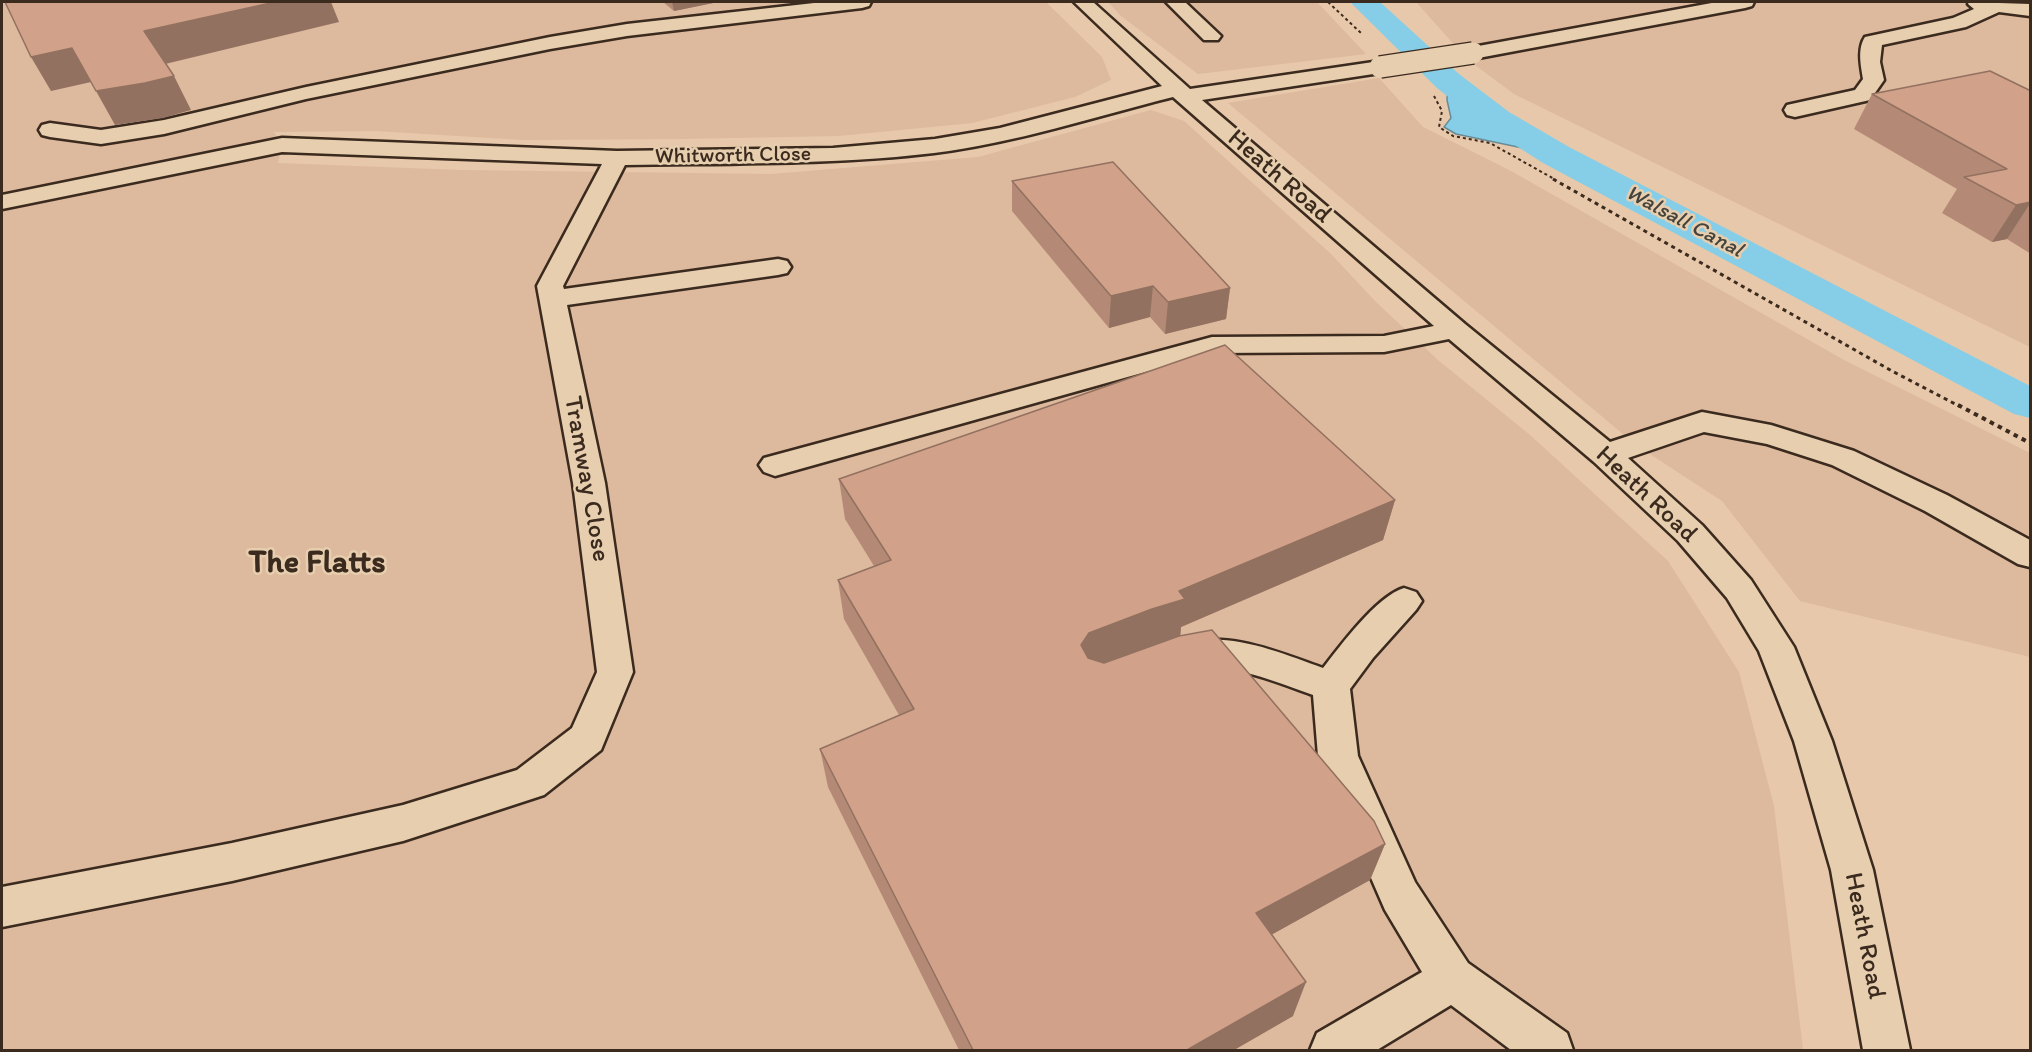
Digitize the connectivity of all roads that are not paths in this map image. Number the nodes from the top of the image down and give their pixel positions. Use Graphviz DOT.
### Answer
graph roads {
  1 [pos="862,2"];
  2 [pos="1083,2"];
  3 [pos="1175,2"];
  4 [pos="1745,2"];
  5 [pos="1960,2"];
  6 [pos="1995,4"];
  7 [pos="2031,10"];
  8 [pos="2031,21"];
  9 [pos="1211,36"];
  10 [pos="1181,92"];
  11 [pos="1795,110"];
  12 [pos="50,129"];
  13 [pos="617,158"];
  14 [pos="2,202"];
  15 [pos="778,267"];
  16 [pos="552,298"];
  17 [pos="1455,330"];
  18 [pos="1605,455"];
  19 [pos="775,465"];
  20 [pos="2031,555"];
  21 [pos="1404,601"];
  22 [pos="1162,663"];
  23 [pos="1331,686"];
  24 [pos="2,907"];
  25 [pos="1452,979"];
  26 [pos="1334,1050"];
  27 [pos="1550,1050"];
  28 [pos="1887,1050"];
  1 -- 12 [label="street"];
  2 -- 10 [label="street, Heath Road"];
  3 -- 9 [label="street"];
  4 -- 10 [label="street, Whitworth Close, bridge"];
  5 -- 6 [label="street"];
  6 -- 7 [label="street"];
  6 -- 8 [label="street"];
  6 -- 11 [label="street"];
  10 -- 13 [label="street, Whitworth Close"];
  10 -- 17 [label="street, Heath Road"];
  13 -- 14 [label="street, Whitworth Close"];
  13 -- 16 [label="street, Tramway Close"];
  15 -- 16 [label="street"];
  16 -- 24 [label="street, Tramway Close"];
  17 -- 18 [label="street, Heath Road"];
  17 -- 19 [label="street"];
  18 -- 20 [label="street"];
  18 -- 28 [label="street, Heath Road"];
  21 -- 23 [label="street"];
  22 -- 23 [label="street"];
  23 -- 25 [label="street"];
  25 -- 26 [label="street"];
  25 -- 27 [label="street"];
}
